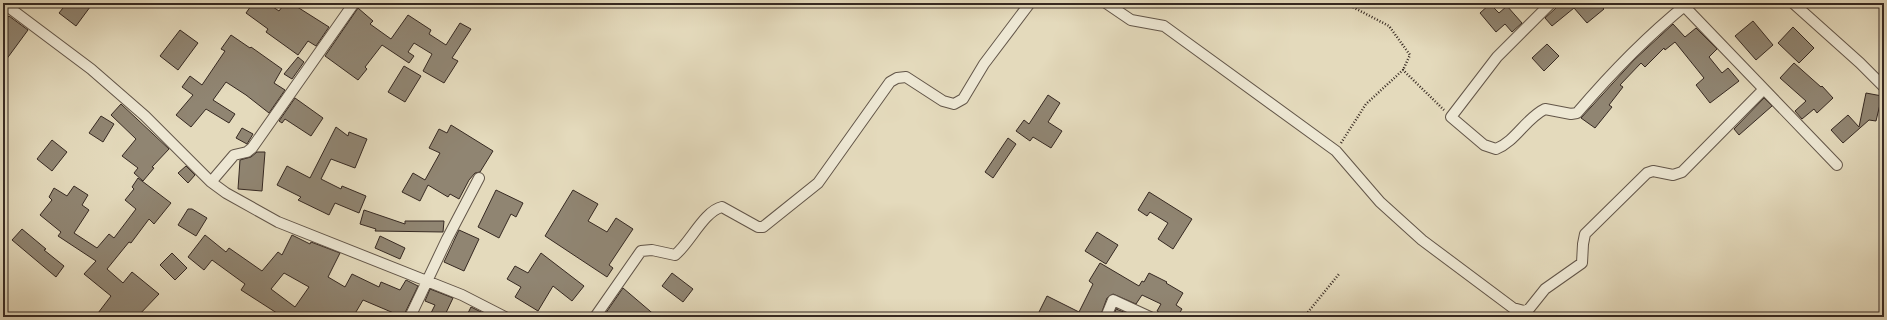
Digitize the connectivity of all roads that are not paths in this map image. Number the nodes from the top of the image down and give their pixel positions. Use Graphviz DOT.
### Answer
graph roads {
  1 [pos="3,3"];
  2 [pos="354,3"];
  3 [pos="1030,3"];
  4 [pos="1106,3"];
  5 [pos="1551,3"];
  6 [pos="1793,3"];
  7 [pos="1686,4"];
  8 [pos="1884,87"];
  9 [pos="1764,89"];
  10 [pos="1837,165"];
  11 [pos="479,178"];
  12 [pos="211,182"];
  13 [pos="427,282"];
  14 [pos="410,317"];
  15 [pos="505,317"];
  16 [pos="594,317"];
  17 [pos="1106,317"];
  18 [pos="1150,317"];
  1 -- 12 [label="street"];
  2 -- 12 [label="street"];
  3 -- 16 [label="street"];
  4 -- 9 [label="street"];
  5 -- 7 [label="street"];
  6 -- 8 [label="street"];
  7 -- 9 [label="street"];
  9 -- 10 [label="street"];
  11 -- 13 [label="street"];
  12 -- 13 [label="street"];
  13 -- 14 [label="street"];
  13 -- 15 [label="street"];
  17 -- 18 [label="street"];
}
